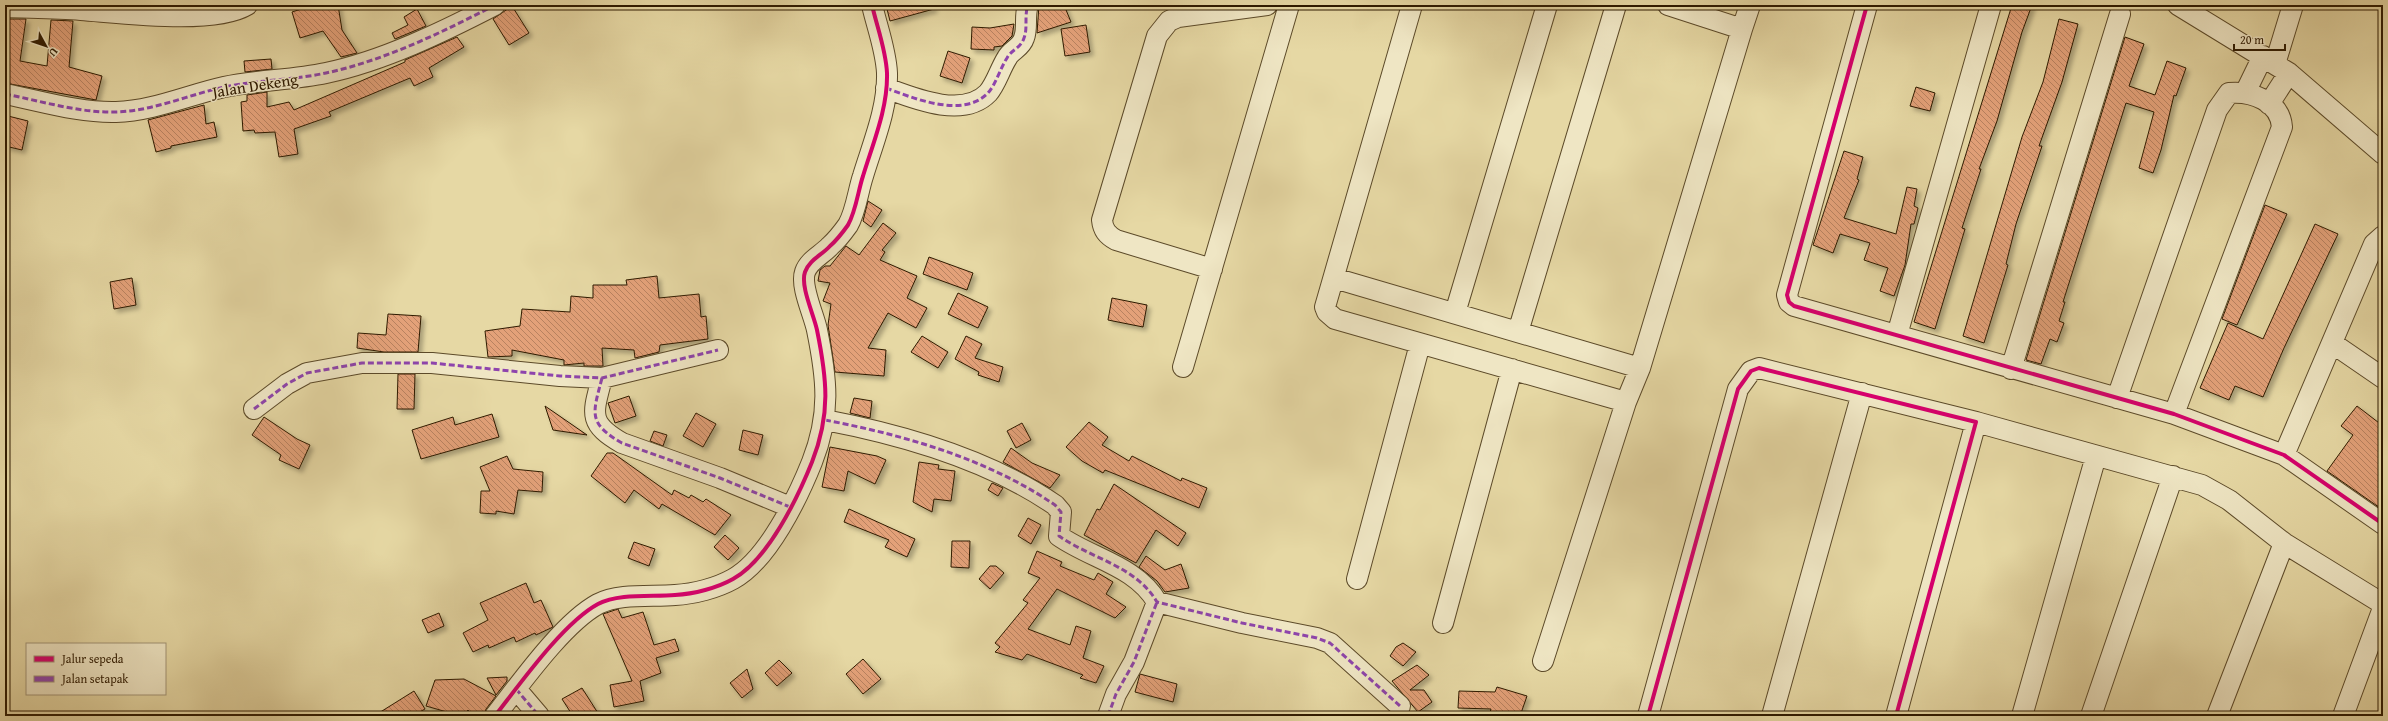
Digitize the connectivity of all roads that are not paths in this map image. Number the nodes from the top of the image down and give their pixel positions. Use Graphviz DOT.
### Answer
graph roads {
  1 [pos="247,5"];
  2 [pos="495,5"];
  3 [pos="872,5"];
  4 [pos="1028,5"];
  5 [pos="1267,5"];
  6 [pos="1289,5"];
  7 [pos="1412,5"];
  8 [pos="1547,5"];
  9 [pos="1616,5"];
  10 [pos="1668,5"];
  11 [pos="1750,5"];
  12 [pos="1867,5"];
  13 [pos="1991,5"];
  14 [pos="2178,5"];
  15 [pos="2293,5"];
  16 [pos="5,7"];
  17 [pos="2120,14"];
  18 [pos="1742,29"];
  19 [pos="2276,64"];
  20 [pos="886,88"];
  21 [pos="2245,93"];
  22 [pos="5,94"];
  23 [pos="2269,104"];
  24 [pos="2383,154"];
  25 [pos="2383,236"];
  26 [pos="1212,269"];
  27 [pos="1334,278"];
  28 [pos="1454,313"];
  29 [pos="1518,332"];
  30 [pos="1897,335"];
  31 [pos="2332,343"];
  32 [pos="1420,344"];
  33 [pos="718,350"];
  34 [pos="1183,367"];
  35 [pos="1640,368"];
  36 [pos="1512,369"];
  37 [pos="2011,369"];
  38 [pos="602,378"];
  39 [pos="2383,378"];
  40 [pos="1862,393"];
  41 [pos="2117,398"];
  42 [pos="1626,402"];
  43 [pos="254,409"];
  44 [pos="2174,414"];
  45 [pos="825,420"];
  46 [pos="1976,422"];
  47 [pos="2284,455"];
  48 [pos="2096,456"];
  49 [pos="2173,476"];
  50 [pos="790,506"];
  51 [pos="2383,524"];
  52 [pos="2284,543"];
  53 [pos="1357,579"];
  54 [pos="1157,602"];
  55 [pos="2383,604"];
  56 [pos="2383,608"];
  57 [pos="1443,623"];
  58 [pos="1543,660"];
  59 [pos="516,689"];
  60 [pos="1400,706"];
  61 [pos="495,716"];
  62 [pos="539,716"];
  63 [pos="1108,716"];
  64 [pos="1648,716"];
  65 [pos="1772,716"];
  66 [pos="1896,716"];
  67 [pos="2022,716"];
  68 [pos="2091,716"];
  69 [pos="2217,716"];
  70 [pos="2343,716"];
  1 -- 16 [label="street"];
  2 -- 22 [label="street, Jalan Dekeng"];
  3 -- 20 [label="street"];
  4 -- 20 [label="street"];
  5 -- 26 [label="street"];
  6 -- 26 [label="street"];
  7 -- 27 [label="street"];
  8 -- 28 [label="street"];
  9 -- 29 [label="street"];
  10 -- 18 [label="street"];
  11 -- 18 [label="street"];
  12 -- 30 [label="street"];
  13 -- 30 [label="street"];
  14 -- 19 [label="street"];
  15 -- 19 [label="street"];
  17 -- 37 [label="street"];
  18 -- 35 [label="street"];
  19 -- 21 [label="street"];
  19 -- 23 [label="street"];
  19 -- 24 [label="street"];
  20 -- 45 [label="street"];
  21 -- 23 [label="street"];
  21 -- 41 [label="street"];
  23 -- 44 [label="street"];
  25 -- 31 [label="street"];
  26 -- 34 [label="street"];
  27 -- 28 [label="street"];
  27 -- 32 [label="street"];
  28 -- 29 [label="street"];
  29 -- 35 [label="street"];
  30 -- 37 [label="street"];
  31 -- 39 [label="street"];
  31 -- 47 [label="street"];
  32 -- 36 [label="street"];
  32 -- 53 [label="street"];
  33 -- 38 [label="street"];
  35 -- 42 [label="street"];
  36 -- 42 [label="street"];
  36 -- 57 [label="street"];
  37 -- 41 [label="street"];
  38 -- 43 [label="street"];
  38 -- 50 [label="street"];
  40 -- 46 [label="street"];
  40 -- 64 [label="street"];
  40 -- 65 [label="street"];
  41 -- 44 [label="street"];
  42 -- 58 [label="street"];
  44 -- 47 [label="street"];
  45 -- 50 [label="street"];
  45 -- 54 [label="street"];
  46 -- 48 [label="street"];
  46 -- 66 [label="street"];
  47 -- 51 [label="street"];
  48 -- 49 [label="street"];
  48 -- 67 [label="street"];
  49 -- 52 [label="street"];
  49 -- 68 [label="street"];
  50 -- 59 [label="street"];
  52 -- 55 [label="street"];
  52 -- 69 [label="street"];
  54 -- 60 [label="street"];
  54 -- 63 [label="street"];
  56 -- 70 [label="street"];
  59 -- 61 [label="street"];
  59 -- 62 [label="street"];
}
